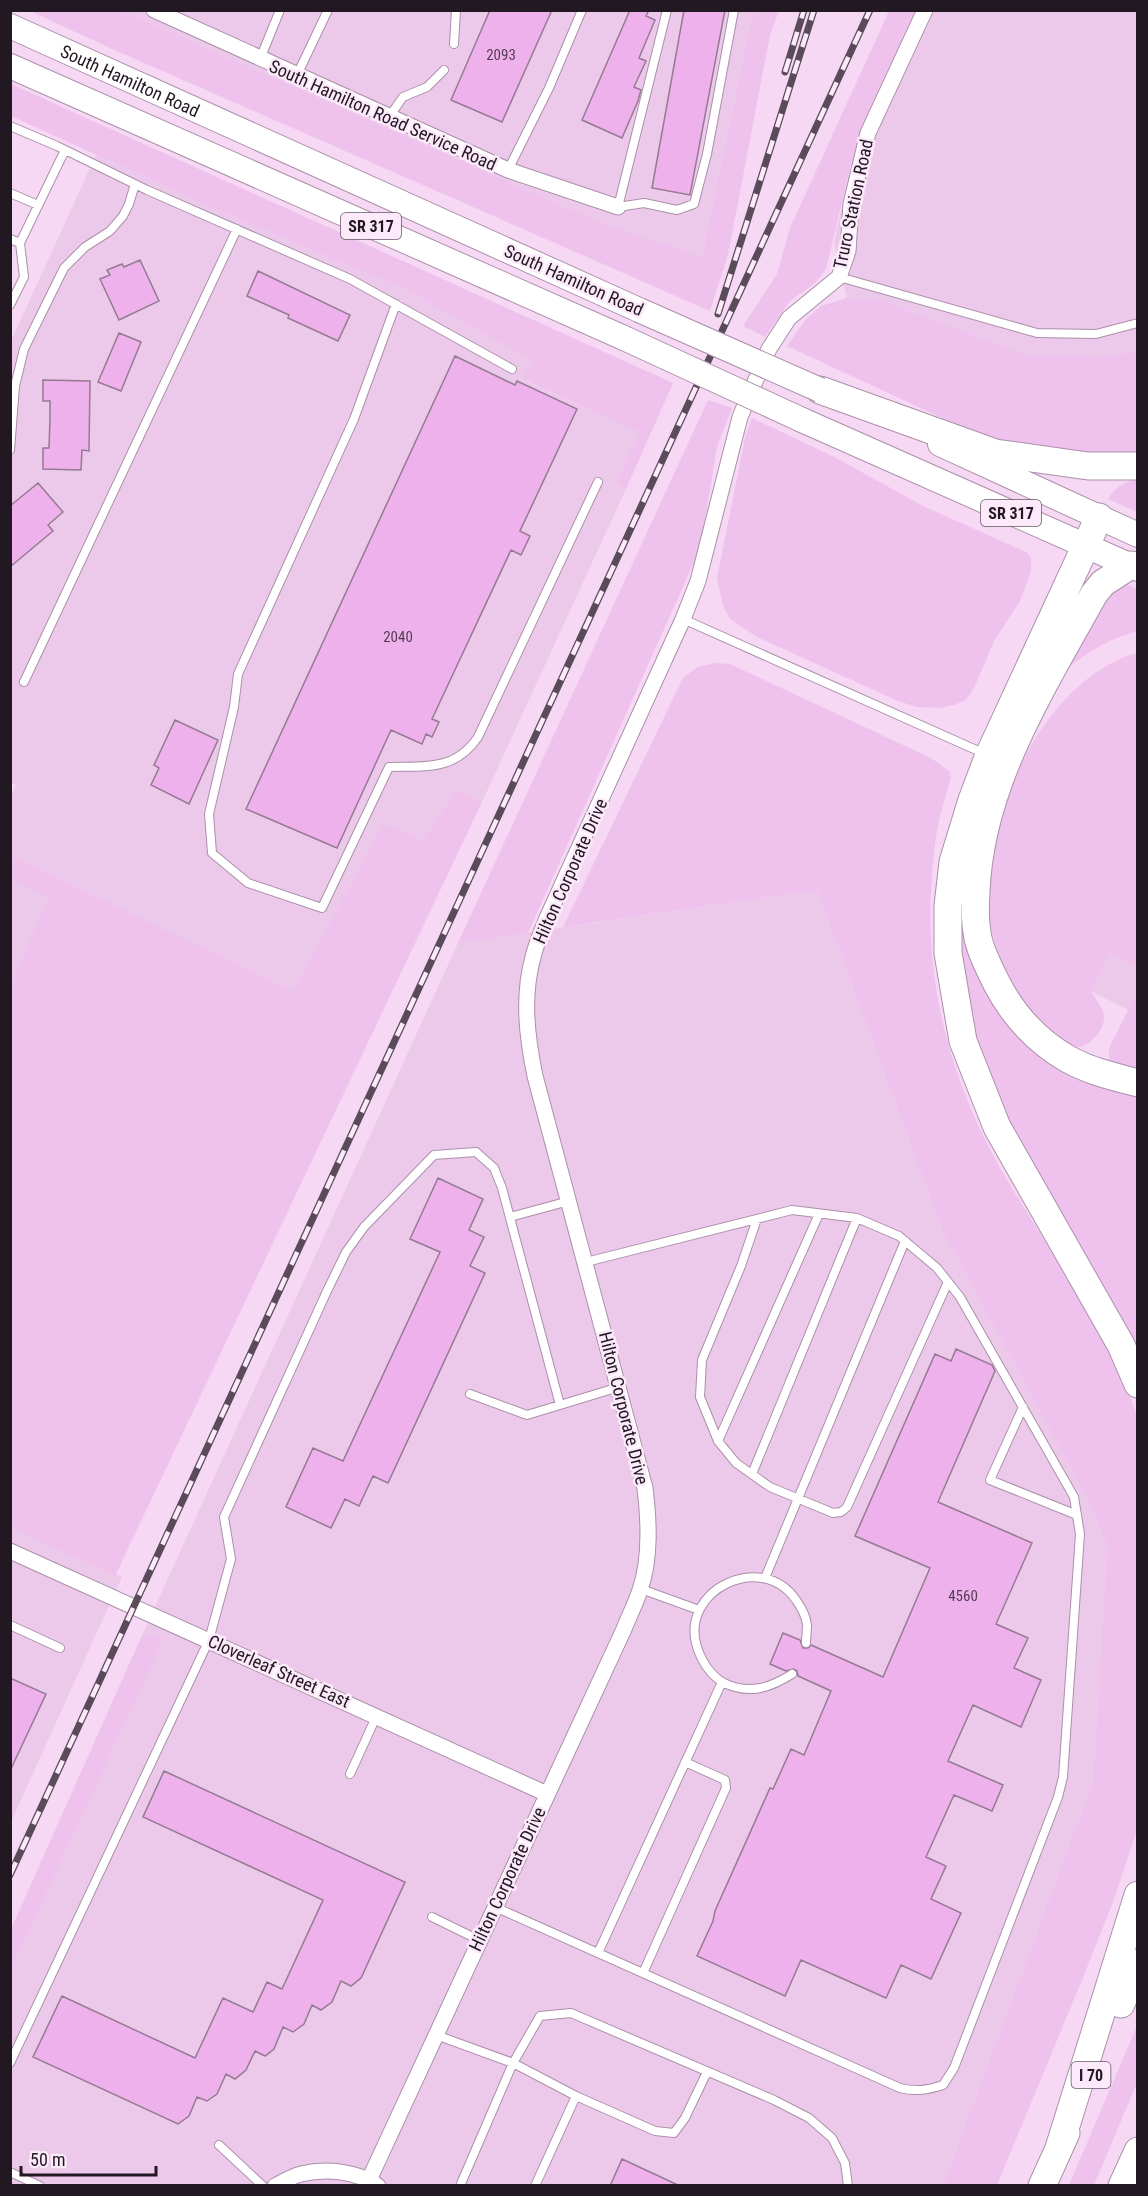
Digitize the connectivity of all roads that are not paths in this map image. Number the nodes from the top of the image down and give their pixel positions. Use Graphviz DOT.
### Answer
graph roads {
  1 [pos="154,10"];
  2 [pos="280,10"];
  3 [pos="328,10"];
  4 [pos="456,10"];
  5 [pos="582,10"];
  6 [pos="667,10"];
  7 [pos="734,10"];
  8 [pos="925,10"];
  9 [pos="10,26"];
  10 [pos="454,44"];
  11 [pos="259,59"];
  12 [pos="10,66"];
  13 [pos="444,70"];
  14 [pos="297,75"];
  15 [pos="389,117"];
  16 [pos="10,126"];
  17 [pos="65,150"];
  18 [pos="508,170"];
  19 [pos="135,184"];
  20 [pos="10,193"];
  21 [pos="38,205"];
  22 [pos="618,207"];
  23 [pos="237,230"];
  24 [pos="10,239"];
  25 [pos="20,243"];
  26 [pos="839,277"];
  27 [pos="396,304"];
  28 [pos="10,305"];
  29 [pos="1137,323"];
  30 [pos="512,369"];
  31 [pos="820,390"];
  32 [pos="10,450"];
  33 [pos="1137,466"];
  34 [pos="598,482"];
  35 [pos="1099,518"];
  36 [pos="1137,535"];
  37 [pos="1085,546"];
  38 [pos="1134,567"];
  39 [pos="683,619"];
  40 [pos="24,682"];
  41 [pos="989,755"];
  42 [pos="1137,1083"];
  43 [pos="569,1201"];
  44 [pos="819,1214"];
  45 [pos="510,1216"];
  46 [pos="857,1218"];
  47 [pos="757,1219"];
  48 [pos="905,1241"];
  49 [pos="586,1262"];
  50 [pos="948,1282"];
  51 [pos="1137,1384"];
  52 [pos="619,1387"];
  53 [pos="470,1394"];
  54 [pos="560,1405"];
  55 [pos="1023,1407"];
  56 [pos="718,1442"];
  57 [pos="752,1474"];
  58 [pos="798,1499"];
  59 [pos="1077,1515"];
  60 [pos="10,1551"];
  61 [pos="765,1578"];
  62 [pos="641,1588"];
  63 [pos="699,1610"];
  64 [pos="10,1625"];
  65 [pos="209,1640"];
  66 [pos="806,1643"];
  67 [pos="60,1648"];
  68 [pos="792,1674"];
  69 [pos="722,1682"];
  70 [pos="377,1715"];
  71 [pos="685,1762"];
  72 [pos="350,1774"];
  73 [pos="547,1794"];
  74 [pos="1137,1895"];
  75 [pos="495,1907"];
  76 [pos="432,1917"];
  77 [pos="479,1940"];
  78 [pos="598,1953"];
  79 [pos="1137,1963"];
  80 [pos="643,1973"];
  81 [pos="436,2034"];
  82 [pos="10,2063"];
  83 [pos="513,2063"];
  84 [pos="707,2072"];
  85 [pos="576,2096"];
  86 [pos="219,2145"];
  87 [pos="1059,2148"];
  88 [pos="1137,2151"];
  89 [pos="10,2172"];
  90 [pos="374,2182"];
  91 [pos="40,2186"];
  92 [pos="263,2186"];
  93 [pos="275,2186"];
  94 [pos="460,2186"];
  95 [pos="535,2186"];
  96 [pos="848,2186"];
  97 [pos="1042,2186"];
  98 [pos="1122,2186"];
  1 -- 11 [label="street, South Hamilton Road Service Road"];
  2 -- 11 [label="lane"];
  3 -- 14 [label="lane"];
  4 -- 10 [label="lane"];
  5 -- 18 [label="lane"];
  6 -- 22 [label="lane"];
  7 -- 22 [label="lane"];
  8 -- 26 [label="street, Truro Station Road"];
  9 -- 31 [label="main road, South Hamilton Road / SR 317, bridge"];
  11 -- 14 [label="street, South Hamilton Road Service Road"];
  12 -- 37 [label="main road, South Hamilton Road / SR 317, bridge"];
  13 -- 15 [label="lane"];
  14 -- 15 [label="street, South Hamilton Road Service Road"];
  15 -- 18 [label="street, South Hamilton Road Service Road"];
  16 -- 17 [label="lane"];
  17 -- 19 [label="lane"];
  17 -- 21 [label="lane"];
  18 -- 22 [label="street, South Hamilton Road Service Road"];
  19 -- 23 [label="lane"];
  19 -- 32 [label="lane"];
  20 -- 21 [label="lane"];
  21 -- 25 [label="lane"];
  23 -- 27 [label="lane"];
  23 -- 40 [label="lane"];
  24 -- 25 [label="lane"];
  25 -- 28 [label="lane"];
  26 -- 29 [label="lane"];
  26 -- 39 [label="street, Truro Station Road"];
  27 -- 30 [label="lane"];
  27 -- 34 [label="lane"];
  31 -- 33 [label="highway"];
  31 -- 35 [label="main road, South Hamilton Road / SR 317"];
  35 -- 36 [label="main road, South Hamilton Road / SR 317"];
  35 -- 37 [label="highway"];
  37 -- 38 [label="main road, South Hamilton Road / SR 317"];
  37 -- 41 [label="highway"];
  38 -- 42 [label="highway"];
  39 -- 41 [label="lane"];
  39 -- 43 [label="street, Hilton Corporate Drive"];
  41 -- 51 [label="highway"];
  43 -- 45 [label="lane"];
  43 -- 49 [label="street, Hilton Corporate Drive"];
  44 -- 46 [label="lane"];
  44 -- 47 [label="lane"];
  44 -- 56 [label="lane"];
  45 -- 54 [label="lane"];
  45 -- 65 [label="lane"];
  46 -- 48 [label="lane"];
  46 -- 57 [label="lane"];
  47 -- 49 [label="lane"];
  47 -- 56 [label="lane"];
  48 -- 50 [label="lane"];
  48 -- 58 [label="lane"];
  49 -- 52 [label="street, Hilton Corporate Drive"];
  50 -- 55 [label="lane"];
  50 -- 58 [label="lane"];
  52 -- 54 [label="lane"];
  52 -- 62 [label="street, Hilton Corporate Drive"];
  53 -- 54 [label="lane"];
  55 -- 59 [label="lane"];
  55 -- 59 [label="lane"];
  56 -- 57 [label="lane"];
  57 -- 58 [label="lane"];
  58 -- 61 [label="lane"];
  59 -- 80 [label="lane"];
  60 -- 65 [label="street, Cloverleaf Street East"];
  61 -- 63 [label="lane"];
  61 -- 66 [label="lane"];
  62 -- 63 [label="lane"];
  62 -- 73 [label="street, Hilton Corporate Drive"];
  63 -- 69 [label="lane"];
  64 -- 67 [label="lane"];
  65 -- 70 [label="street, Cloverleaf Street East"];
  65 -- 82 [label="lane"];
  68 -- 69 [label="lane"];
  69 -- 71 [label="lane"];
  70 -- 72 [label="lane"];
  70 -- 73 [label="street, Cloverleaf Street East"];
  71 -- 78 [label="lane"];
  71 -- 80 [label="lane"];
  73 -- 75 [label="street, Hilton Corporate Drive"];
  74 -- 87 [label="highway"];
  75 -- 77 [label="street, Hilton Corporate Drive"];
  75 -- 78 [label="lane"];
  76 -- 77 [label="lane"];
  77 -- 81 [label="street, Hilton Corporate Drive"];
  78 -- 80 [label="lane"];
  79 -- 87 [label="highway, I 70"];
  81 -- 83 [label="lane"];
  81 -- 90 [label="street, Hilton Corporate Drive"];
  83 -- 84 [label="lane"];
  83 -- 85 [label="lane"];
  83 -- 94 [label="lane"];
  84 -- 85 [label="lane"];
  84 -- 96 [label="lane"];
  85 -- 95 [label="lane"];
  86 -- 92 [label="lane"];
  87 -- 97 [label="highway, I 70"];
  88 -- 98 [label="highway"];
  89 -- 91 [label="lane"];
  90 -- 93 [label="street, Hilton Corporate Drive"];
}
